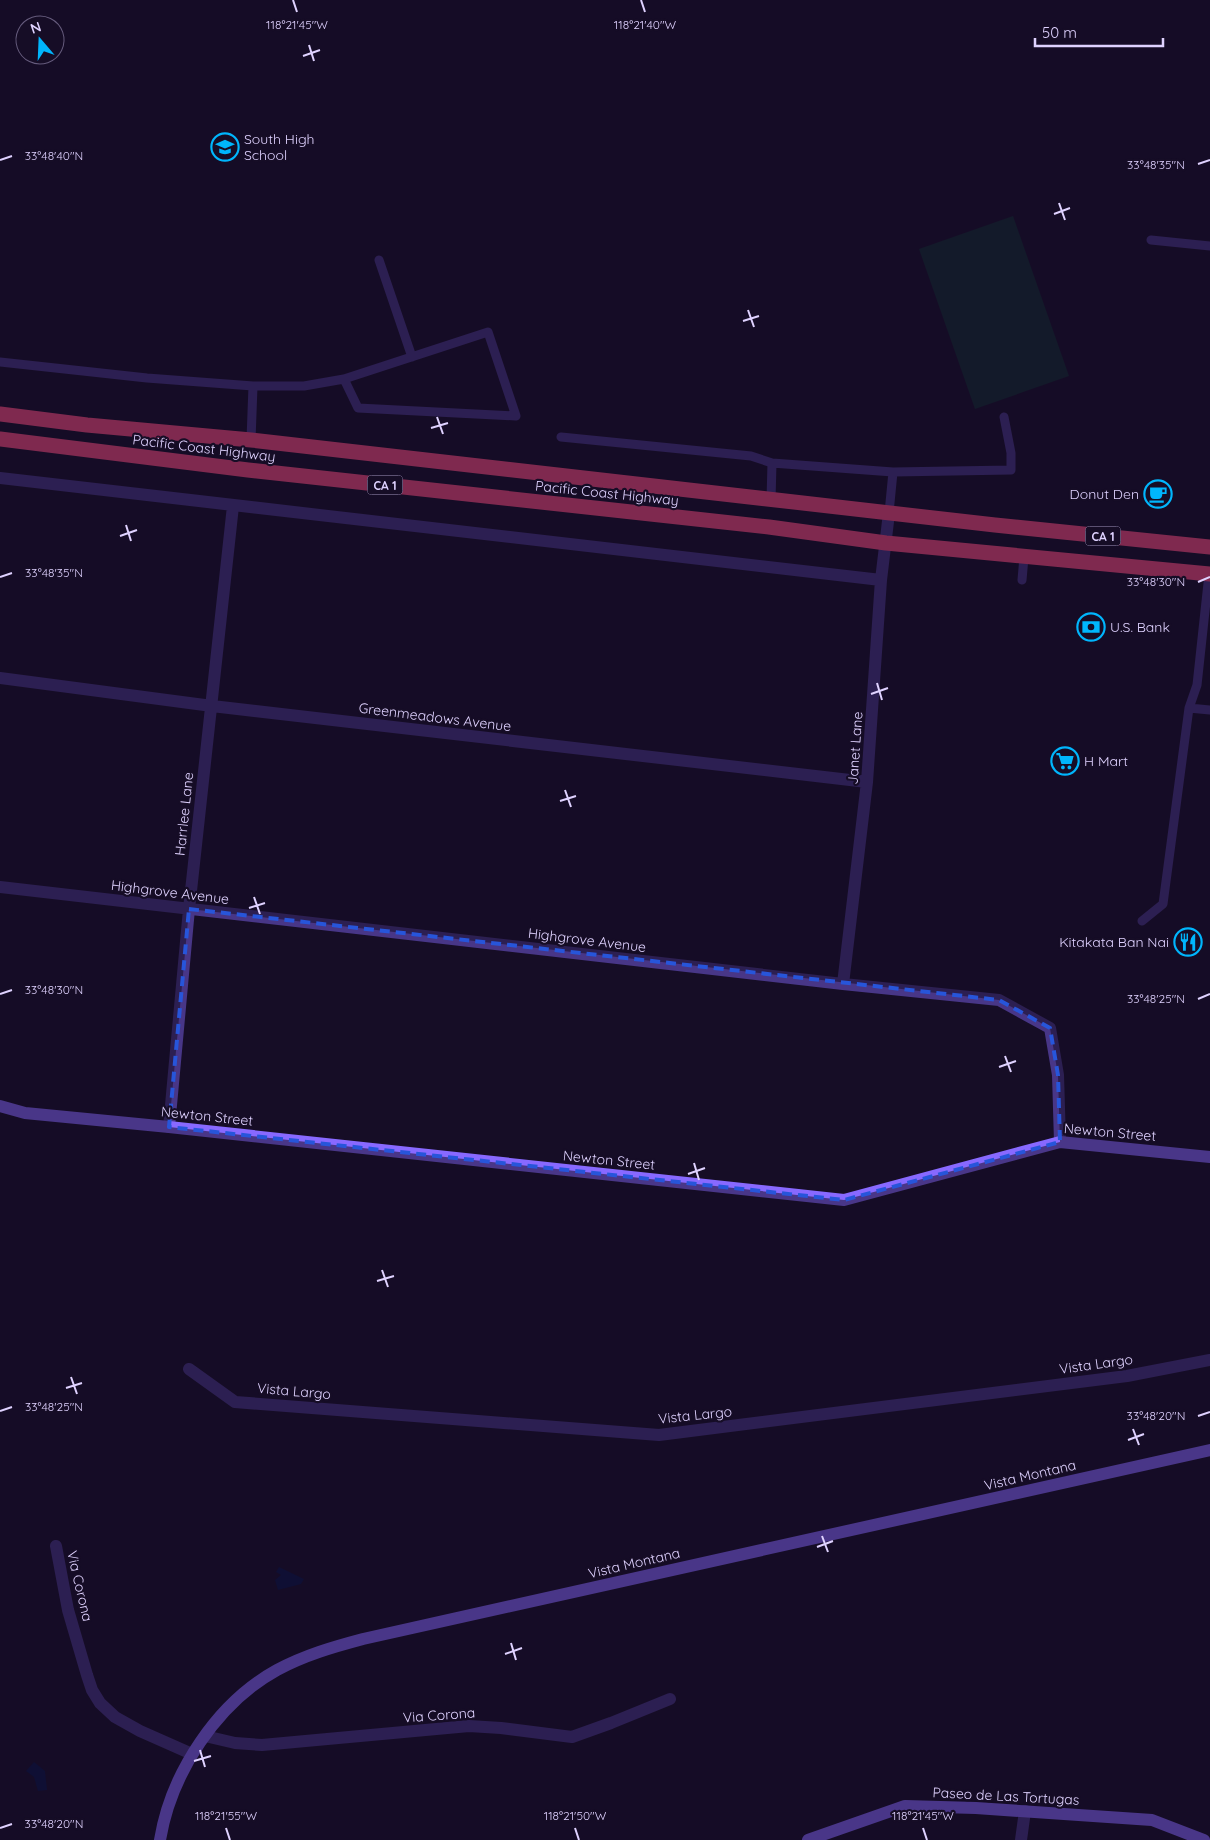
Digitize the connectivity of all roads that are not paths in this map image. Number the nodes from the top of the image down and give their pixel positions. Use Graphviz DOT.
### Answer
graph roads {
  1 [pos="1151,240"];
  2 [pos="1210,246"];
  3 [pos="379,260"];
  4 [pos="412,357"];
  5 [pos="0,362"];
  6 [pos="344,379"];
  7 [pos="253,386"];
  8 [pos="0,414"];
  9 [pos="1004,418"];
  10 [pos="561,437"];
  11 [pos="0,440"];
  12 [pos="251,440"];
  13 [pos="772,463"];
  14 [pos="893,472"];
  15 [pos="0,478"];
  16 [pos="771,500"];
  17 [pos="233,506"];
  18 [pos="889,513"];
  19 [pos="886,543"];
  20 [pos="1210,547"];
  21 [pos="1024,556"];
  22 [pos="1210,570"];
  23 [pos="882,580"];
  24 [pos="1022,580"];
  25 [pos="0,678"];
  26 [pos="212,706"];
  27 [pos="1189,708"];
  28 [pos="1210,710"];
  29 [pos="867,782"];
  30 [pos="0,887"];
  31 [pos="189,909"];
  32 [pos="1142,921"];
  33 [pos="843,984"];
  34 [pos="0,1106"];
  35 [pos="169,1127"];
  36 [pos="1060,1142"];
  37 [pos="1210,1157"];
  38 [pos="1210,1360"];
  39 [pos="190,1370"];
  40 [pos="1210,1450"];
  41 [pos="56,1546"];
  42 [pos="670,1699"];
  43 [pos="205,1736"];
  44 [pos="192,1754"];
  45 [pos="1025,1811"];
  46 [pos="160,1840"];
  47 [pos="808,1840"];
  48 [pos="1021,1840"];
  49 [pos="1204,1840"];
  1 -- 2 [label="lane"];
  3 -- 4 [label="lane"];
  4 -- 6 [label="lane"];
  4 -- 6 [label="lane"];
  5 -- 7 [label="lane"];
  6 -- 7 [label="lane"];
  7 -- 12 [label="lane"];
  8 -- 12 [label="highway, Pacific Coast Highway / CA 1"];
  9 -- 14 [label="lane"];
  10 -- 13 [label="lane"];
  11 -- 19 [label="highway, Pacific Coast Highway / CA 1"];
  12 -- 16 [label="highway, Pacific Coast Highway / CA 1"];
  13 -- 14 [label="lane"];
  13 -- 16 [label="lane"];
  14 -- 18 [label="lane"];
  15 -- 17 [label="street"];
  16 -- 18 [label="highway, Pacific Coast Highway / CA 1"];
  17 -- 23 [label="street"];
  17 -- 26 [label="street, Harrlee Lane"];
  18 -- 19 [label="street, Janet Lane"];
  18 -- 20 [label="highway, Pacific Coast Highway / CA 1"];
  19 -- 21 [label="highway, Pacific Coast Highway / CA 1"];
  19 -- 23 [label="street, Janet Lane"];
  21 -- 22 [label="highway, Pacific Coast Highway / CA 1"];
  21 -- 24 [label="lane"];
  22 -- 27 [label="lane"];
  23 -- 29 [label="street, Janet Lane"];
  25 -- 26 [label="street, Greenmeadows Avenue"];
  26 -- 29 [label="street, Greenmeadows Avenue"];
  26 -- 31 [label="street, Harrlee Lane"];
  27 -- 28 [label="lane"];
  27 -- 32 [label="lane"];
  29 -- 33 [label="street, Janet Lane"];
  30 -- 31 [label="street, Highgrove Avenue"];
  31 -- 33 [label="street, Highgrove Avenue"];
  31 -- 35 [label="street, Harrlee Lane"];
  33 -- 36 [label="street, Highgrove Avenue"];
  34 -- 35 [label="street, Newton Street"];
  35 -- 36 [label="street, Newton Street"];
  36 -- 37 [label="street, Newton Street"];
  38 -- 39 [label="street, Vista Largo"];
  40 -- 43 [label="street, Vista Montana"];
  41 -- 44 [label="street, Via Corona"];
  42 -- 43 [label="street, Via Corona"];
  43 -- 44 [label="street, Vista Montana"];
  44 -- 46 [label="street, Vista Montana"];
  45 -- 47 [label="street, Paseo de Las Tortugas"];
  45 -- 48 [label="street"];
  45 -- 49 [label="street, Paseo de Las Tortugas"];
}
